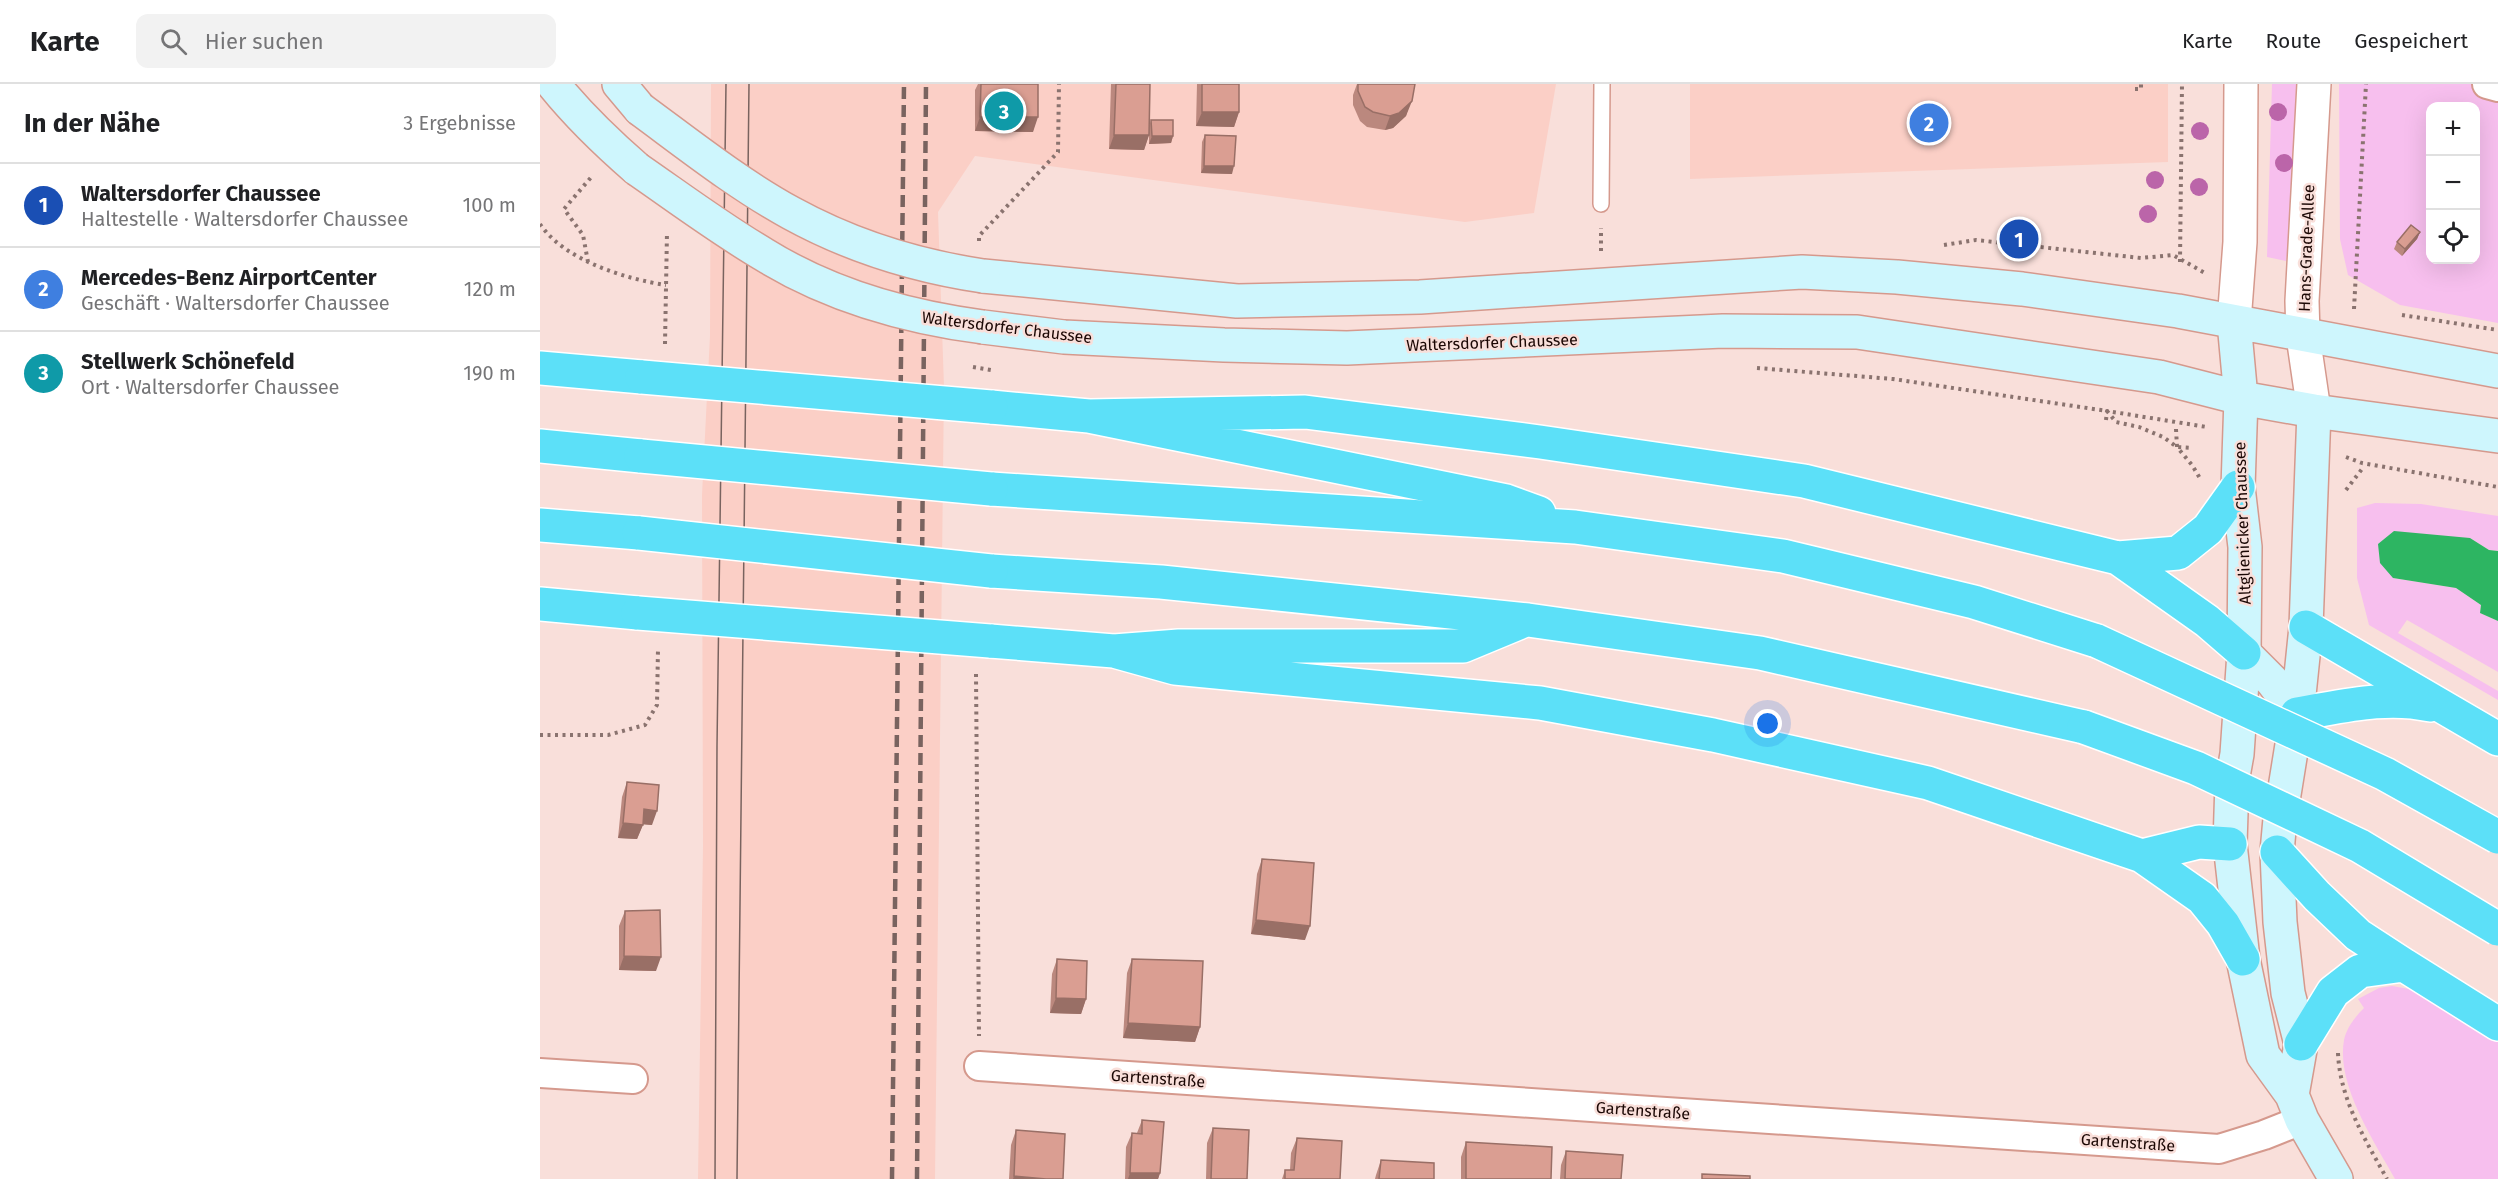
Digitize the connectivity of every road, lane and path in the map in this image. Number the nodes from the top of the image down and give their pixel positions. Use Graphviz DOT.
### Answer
graph roads {
  1 [pos="553,84"];
  2 [pos="619,84"];
  3 [pos="1602,84"];
  4 [pos="2141,84"];
  5 [pos="2182,84"];
  6 [pos="2241,84"];
  7 [pos="2314,84"];
  8 [pos="2366,84"];
  9 [pos="2487,84"];
  10 [pos="2498,87"];
  11 [pos="2135,89"];
  12 [pos="591,177"];
  13 [pos="1601,204"];
  14 [pos="540,224"];
  15 [pos="588,262"];
  16 [pos="2180,262"];
  17 [pos="666,285"];
  18 [pos="2354,309"];
  19 [pos="2234,322"];
  20 [pos="2303,336"];
  21 [pos="540,368"];
  22 [pos="1748,368"];
  23 [pos="2498,371"];
  24 [pos="2241,398"];
  25 [pos="2107,411"];
  26 [pos="2314,411"];
  27 [pos="1089,416"];
  28 [pos="2106,420"];
  29 [pos="2168,422"];
  30 [pos="2176,429"];
  31 [pos="2498,436"];
  32 [pos="540,446"];
  33 [pos="2177,447"];
  34 [pos="2192,448"];
  35 [pos="2371,464"];
  36 [pos="2238,487"];
  37 [pos="2498,487"];
  38 [pos="2204,488"];
  39 [pos="540,525"];
  40 [pos="1575,527"];
  41 [pos="2118,558"];
  42 [pos="540,604"];
  43 [pos="1528,620"];
  44 [pos="2306,627"];
  45 [pos="1114,651"];
  46 [pos="2244,653"];
  47 [pos="2449,710"];
  48 [pos="2297,714"];
  49 [pos="2498,739"];
  50 [pos="2234,768"];
  51 [pos="2273,833"];
  52 [pos="2498,837"];
  53 [pos="2230,844"];
  54 [pos="2142,856"];
  55 [pos="978,908"];
  56 [pos="2498,929"];
  57 [pos="2243,959"];
  58 [pos="2404,965"];
  59 [pos="2498,1024"];
  60 [pos="2301,1044"];
  61 [pos="2338,1050"];
  62 [pos="979,1066"];
  63 [pos="540,1073"];
  64 [pos="633,1079"];
  65 [pos="2297,1107"];
  66 [pos="2336,1179"];
  67 [pos="2387,1179"];
  1 -- 24 [label="main road, Waltersdorfer Chaussee, bridge"];
  2 -- 19 [label="main road, bridge"];
  3 -- 13 [label="lane"];
  4 -- 11 [label="path"];
  5 -- 16 [label="path"];
  6 -- 19 [label="street"];
  7 -- 20 [label="street, Hans-Grade-Allee"];
  8 -- 18 [label="path"];
  9 -- 10 [label="street"];
  12 -- 15 [label="path"];
  14 -- 15 [label="path"];
  15 -- 17 [label="path"];
  19 -- 20 [label="main road"];
  19 -- 24 [label="main road, Altglienicker Chaussee"];
  20 -- 23 [label="main road"];
  20 -- 26 [label="street, Hans-Grade-Allee"];
  21 -- 27 [label="highway, bridge"];
  22 -- 25 [label="path"];
  24 -- 26 [label="main road, Waltersdorfer Chaussee"];
  24 -- 36 [label="main road, Altglienicker Chaussee"];
  25 -- 28 [label="path"];
  25 -- 29 [label="path"];
  25 -- 33 [label="path"];
  26 -- 31 [label="main road, Waltersdorfer Chaussee"];
  26 -- 44 [label="main road"];
  27 -- 40 [label="highway"];
  27 -- 41 [label="highway"];
  30 -- 33 [label="path"];
  32 -- 40 [label="highway, bridge"];
  33 -- 34 [label="path"];
  33 -- 38 [label="path"];
  35 -- 37 [label="path"];
  36 -- 41 [label="highway"];
  36 -- 46 [label="main road, Altglienicker Chaussee"];
  39 -- 43 [label="highway, bridge"];
  40 -- 52 [label="highway, bridge"];
  41 -- 46 [label="highway"];
  42 -- 45 [label="highway, bridge"];
  43 -- 45 [label="highway"];
  43 -- 56 [label="highway, bridge"];
  44 -- 47 [label="highway"];
  44 -- 48 [label="main road"];
  45 -- 54 [label="highway"];
  46 -- 48 [label="main road"];
  46 -- 50 [label="main road, Altglienicker Chaussee"];
  47 -- 48 [label="highway"];
  47 -- 49 [label="highway"];
  48 -- 50 [label="main road"];
  48 -- 51 [label="main road"];
  50 -- 51 [label="main road"];
  50 -- 53 [label="main road, Altglienicker Chaussee"];
  51 -- 53 [label="main road"];
  51 -- 58 [label="highway"];
  51 -- 60 [label="main road"];
  53 -- 54 [label="highway"];
  53 -- 57 [label="main road, Altglienicker Chaussee"];
  54 -- 57 [label="highway"];
  55 -- 62 [label="path"];
  57 -- 65 [label="main road, Altglienicker Chaussee"];
  58 -- 59 [label="highway"];
  58 -- 60 [label="highway"];
  60 -- 65 [label="main road"];
  61 -- 67 [label="path"];
  62 -- 65 [label="street, Gartenstraße"];
  63 -- 64 [label="street"];
  65 -- 66 [label="main road, Altglienicker Chaussee"];
}
